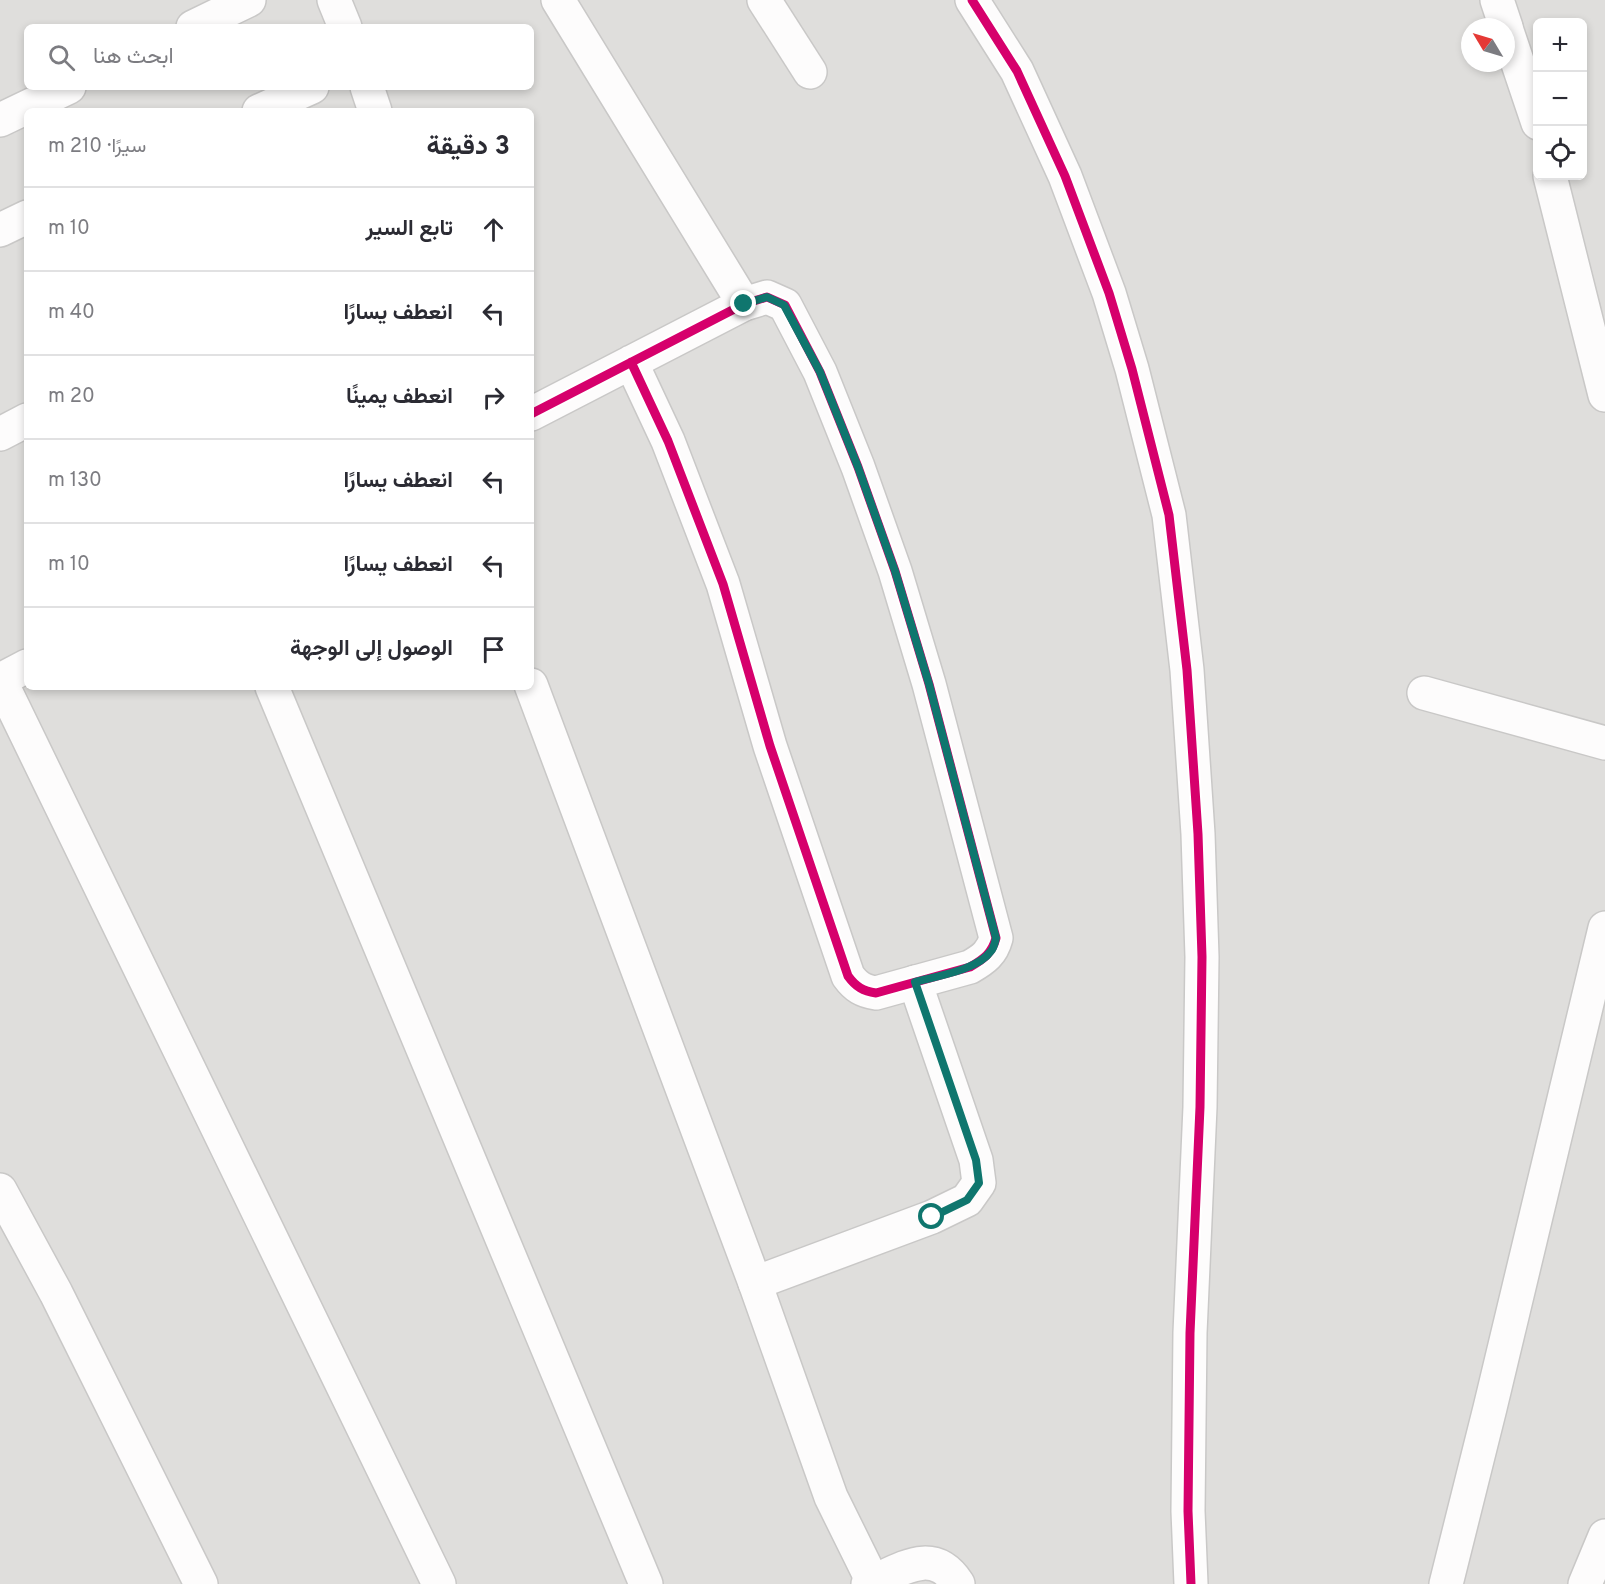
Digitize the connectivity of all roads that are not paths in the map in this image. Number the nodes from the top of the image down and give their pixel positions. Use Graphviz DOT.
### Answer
graph roads {
  1 [pos="249,0"];
  2 [pos="334,0"];
  3 [pos="558,0"];
  4 [pos="764,0"];
  5 [pos="972,0"];
  6 [pos="1497,0"];
  7 [pos="1503,18"];
  8 [pos="199,24"];
  9 [pos="344,24"];
  10 [pos="1515,55"];
  11 [pos="810,72"];
  12 [pos="63,90"];
  13 [pos="305,90"];
  14 [pos="368,90"];
  15 [pos="25,108"];
  16 [pos="266,108"];
  17 [pos="374,108"];
  18 [pos="1533,108"];
  19 [pos="24,109"];
  20 [pos="0,120"];
  21 [pos="1551,180"];
  22 [pos="24,218"];
  23 [pos="0,230"];
  24 [pos="744,304"];
  25 [pos="631,362"];
  26 [pos="1605,395"];
  27 [pos="534,412"];
  28 [pos="24,422"];
  29 [pos="0,434"];
  30 [pos="24,668"];
  31 [pos="0,680"];
  32 [pos="273,690"];
  33 [pos="533,690"];
  34 [pos="1424,693"];
  35 [pos="1605,743"];
  36 [pos="1605,928"];
  37 [pos="915,982"];
  38 [pos="0,1190"];
  39 [pos="755,1283"];
  40 [pos="1605,1536"];
  41 [pos="871,1583"];
  42 [pos="201,1584"];
  43 [pos="439,1584"];
  44 [pos="646,1584"];
  45 [pos="958,1584"];
  46 [pos="1191,1584"];
  47 [pos="1446,1584"];
  48 [pos="1585,1584"];
  1 -- 8 [label="street"];
  2 -- 9 [label="street"];
  3 -- 24 [label="street"];
  4 -- 11 [label="street"];
  5 -- 46 [label="street"];
  6 -- 7 [label="street"];
  10 -- 18 [label="street"];
  12 -- 15 [label="street"];
  13 -- 16 [label="street"];
  14 -- 17 [label="street"];
  19 -- 20 [label="street"];
  21 -- 26 [label="street"];
  22 -- 23 [label="street"];
  24 -- 25 [label="street"];
  24 -- 37 [label="street"];
  25 -- 27 [label="street"];
  25 -- 37 [label="street"];
  28 -- 29 [label="street"];
  30 -- 31 [label="street"];
  31 -- 43 [label="street"];
  32 -- 44 [label="street"];
  33 -- 39 [label="street"];
  34 -- 35 [label="street"];
  36 -- 47 [label="street"];
  37 -- 39 [label="street"];
  38 -- 42 [label="street"];
  39 -- 41 [label="street"];
  40 -- 48 [label="street"];
  41 -- 45 [label="street"];
}
